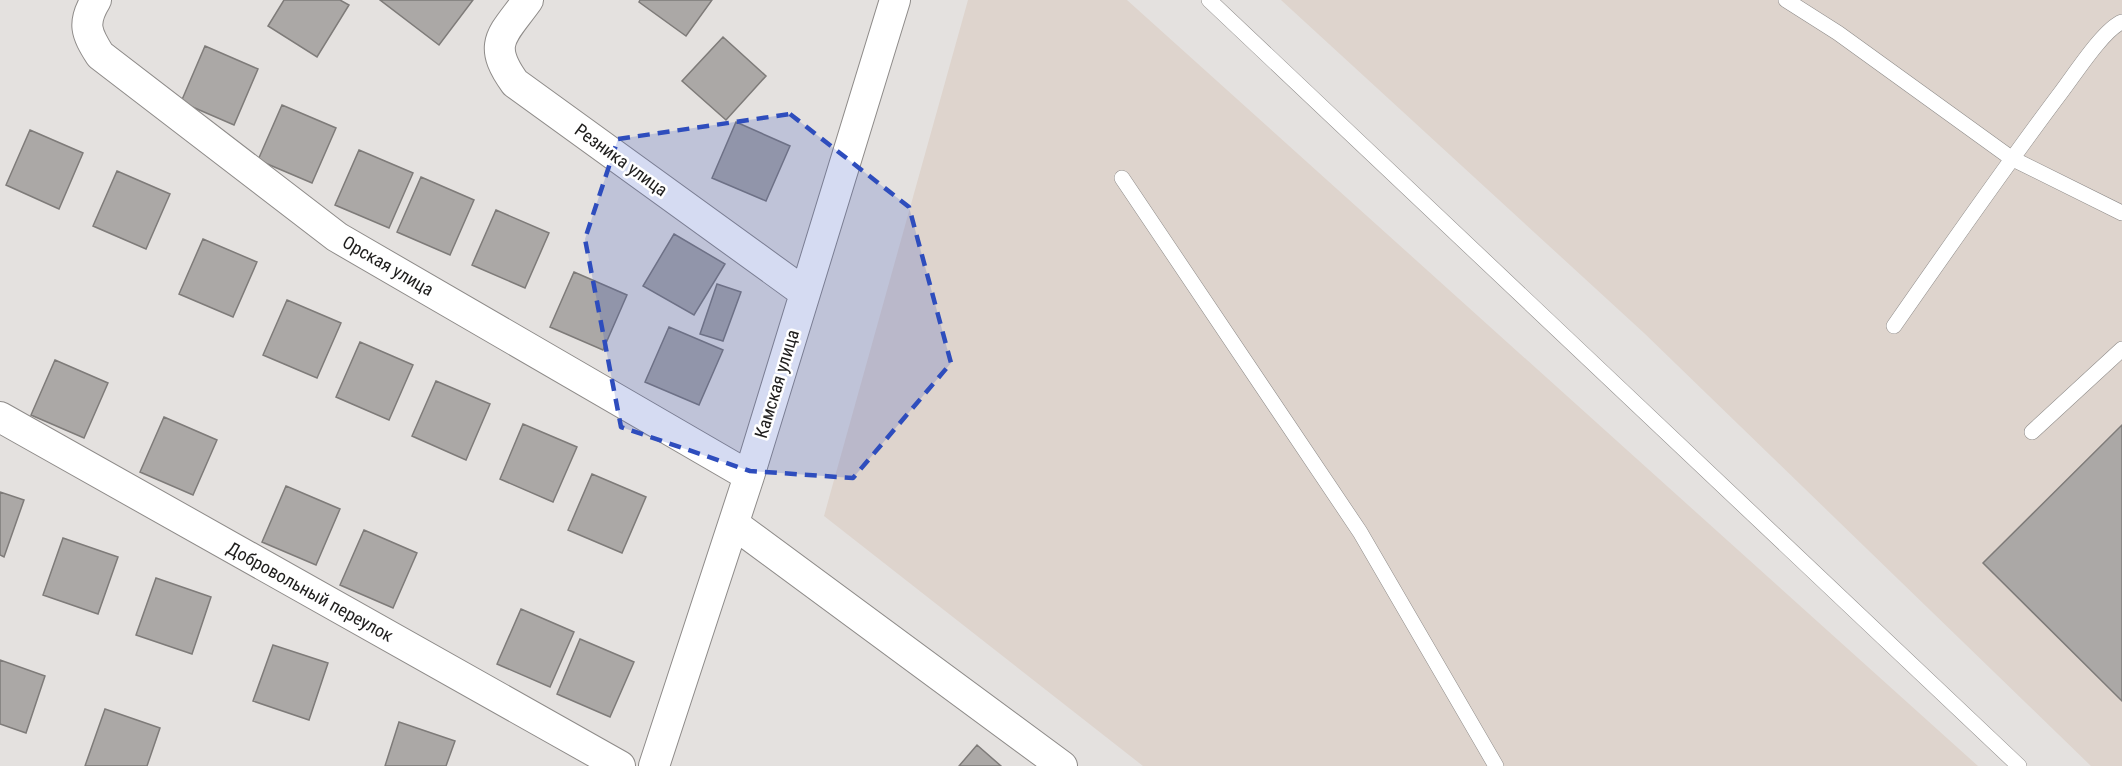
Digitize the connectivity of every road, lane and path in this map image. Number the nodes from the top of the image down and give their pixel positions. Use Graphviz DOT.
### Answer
graph roads {
  1 [pos="96,0"];
  2 [pos="528,0"];
  3 [pos="895,0"];
  4 [pos="1209,0"];
  5 [pos="1786,0"];
  6 [pos="2122,22"];
  7 [pos="2011,158"];
  8 [pos="1122,178"];
  9 [pos="2122,213"];
  10 [pos="805,293"];
  11 [pos="1894,326"];
  12 [pos="2122,349"];
  13 [pos="0,417"];
  14 [pos="2032,432"];
  15 [pos="749,476"];
  16 [pos="734,524"];
  17 [pos="620,766"];
  18 [pos="654,766"];
  19 [pos="1062,766"];
  20 [pos="1496,766"];
  21 [pos="2019,766"];
  1 -- 15 [label="street, Орская улица"];
  2 -- 10 [label="street, Резника улица"];
  3 -- 10 [label="street, Камская улица"];
  4 -- 21 [label="lane"];
  5 -- 7 [label="lane"];
  6 -- 7 [label="lane"];
  7 -- 9 [label="lane"];
  7 -- 11 [label="lane"];
  8 -- 20 [label="lane"];
  10 -- 15 [label="street, Камская улица"];
  12 -- 14 [label="lane"];
  13 -- 17 [label="street, Добровольный переулок"];
  15 -- 16 [label="street, Камская улица"];
  16 -- 18 [label="street, Камская улица"];
  16 -- 19 [label="street"];
}
